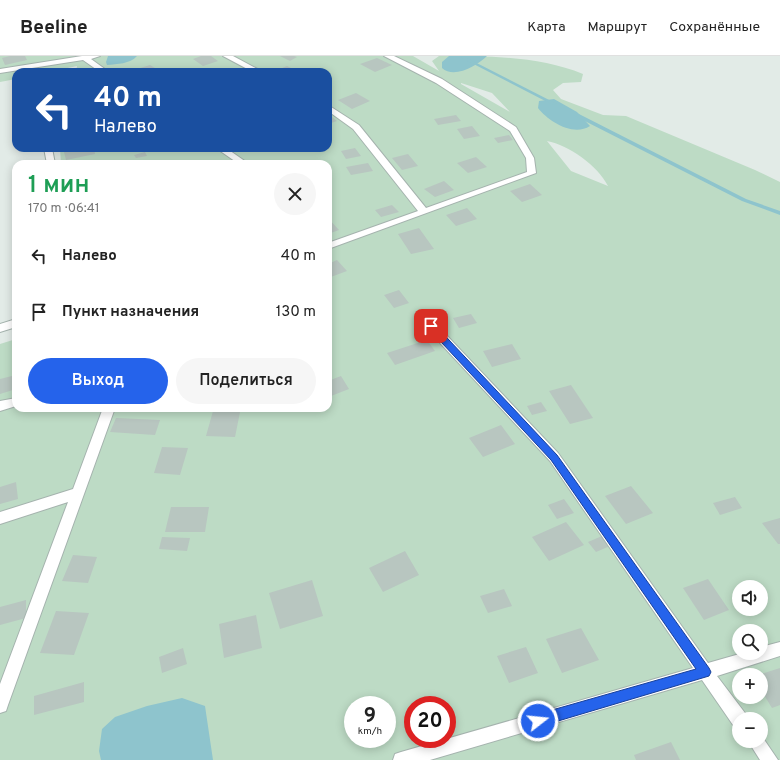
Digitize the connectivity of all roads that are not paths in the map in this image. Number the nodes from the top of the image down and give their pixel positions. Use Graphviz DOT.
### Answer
graph roads {
  1 [pos="96,56"];
  2 [pos="227,56"];
  3 [pos="388,56"];
  4 [pos="84,58"];
  5 [pos="19,68"];
  6 [pos="99,68"];
  7 [pos="251,68"];
  8 [pos="12,69"];
  9 [pos="0,71"];
  10 [pos="332,110"];
  11 [pos="226,152"];
  12 [pos="239,160"];
  13 [pos="424,212"];
  14 [pos="332,245"];
  15 [pos="12,324"];
  16 [pos="431,326"];
  17 [pos="0,328"];
  18 [pos="12,403"];
  19 [pos="0,406"];
  20 [pos="107,412"];
  21 [pos="78,493"];
  22 [pos="0,518"];
  23 [pos="780,649"];
  24 [pos="705,672"];
  25 [pos="0,705"];
  26 [pos="735,712"];
  27 [pos="761,748"];
  28 [pos="401,760"];
  29 [pos="770,760"];
  1 -- 4 [label="lane"];
  2 -- 7 [label="lane"];
  3 -- 13 [label="lane"];
  4 -- 5 [label="lane"];
  4 -- 6 [label="lane"];
  8 -- 9 [label="lane"];
  10 -- 13 [label="lane"];
  11 -- 12 [label="lane"];
  13 -- 14 [label="lane"];
  15 -- 17 [label="lane"];
  16 -- 24 [label="lane"];
  18 -- 19 [label="lane"];
  20 -- 21 [label="lane"];
  21 -- 22 [label="lane"];
  21 -- 25 [label="lane"];
  23 -- 24 [label="lane"];
  24 -- 26 [label="lane"];
  24 -- 28 [label="lane"];
  27 -- 29 [label="lane"];
}
